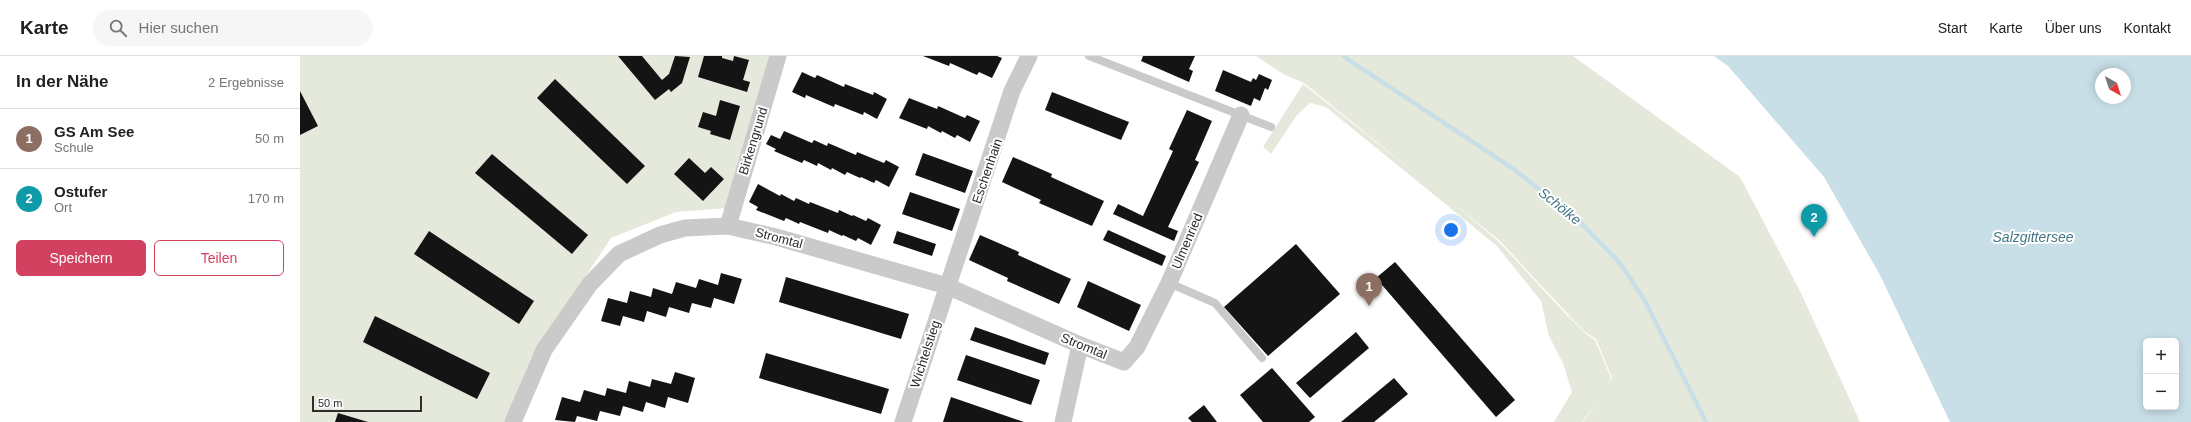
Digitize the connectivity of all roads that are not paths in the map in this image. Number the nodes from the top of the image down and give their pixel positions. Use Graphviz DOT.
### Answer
graph roads {
  1 [pos="778,56"];
  2 [pos="1029,56"];
  3 [pos="1089,56"];
  4 [pos="1241,115"];
  5 [pos="1271,127"];
  6 [pos="728,226"];
  7 [pos="1168,283"];
  8 [pos="947,286"];
  9 [pos="1080,345"];
  10 [pos="1262,358"];
  11 [pos="1124,362"];
  12 [pos="513,422"];
  13 [pos="904,422"];
  14 [pos="1063,422"];
  1 -- 6 [label="street, Birkengrund"];
  2 -- 8 [label="street, Eschenhain"];
  3 -- 4 [label="lane"];
  4 -- 5 [label="lane"];
  4 -- 7 [label="street, Ulmenried"];
  6 -- 8 [label="street, Stromtal"];
  6 -- 12 [label="street, Stromtal"];
  7 -- 10 [label="lane"];
  7 -- 11 [label="street, Ulmenried"];
  8 -- 9 [label="street, Stromtal"];
  8 -- 13 [label="street, Wichtelstieg"];
  9 -- 11 [label="street, Stromtal"];
  9 -- 14 [label="street"];
}
